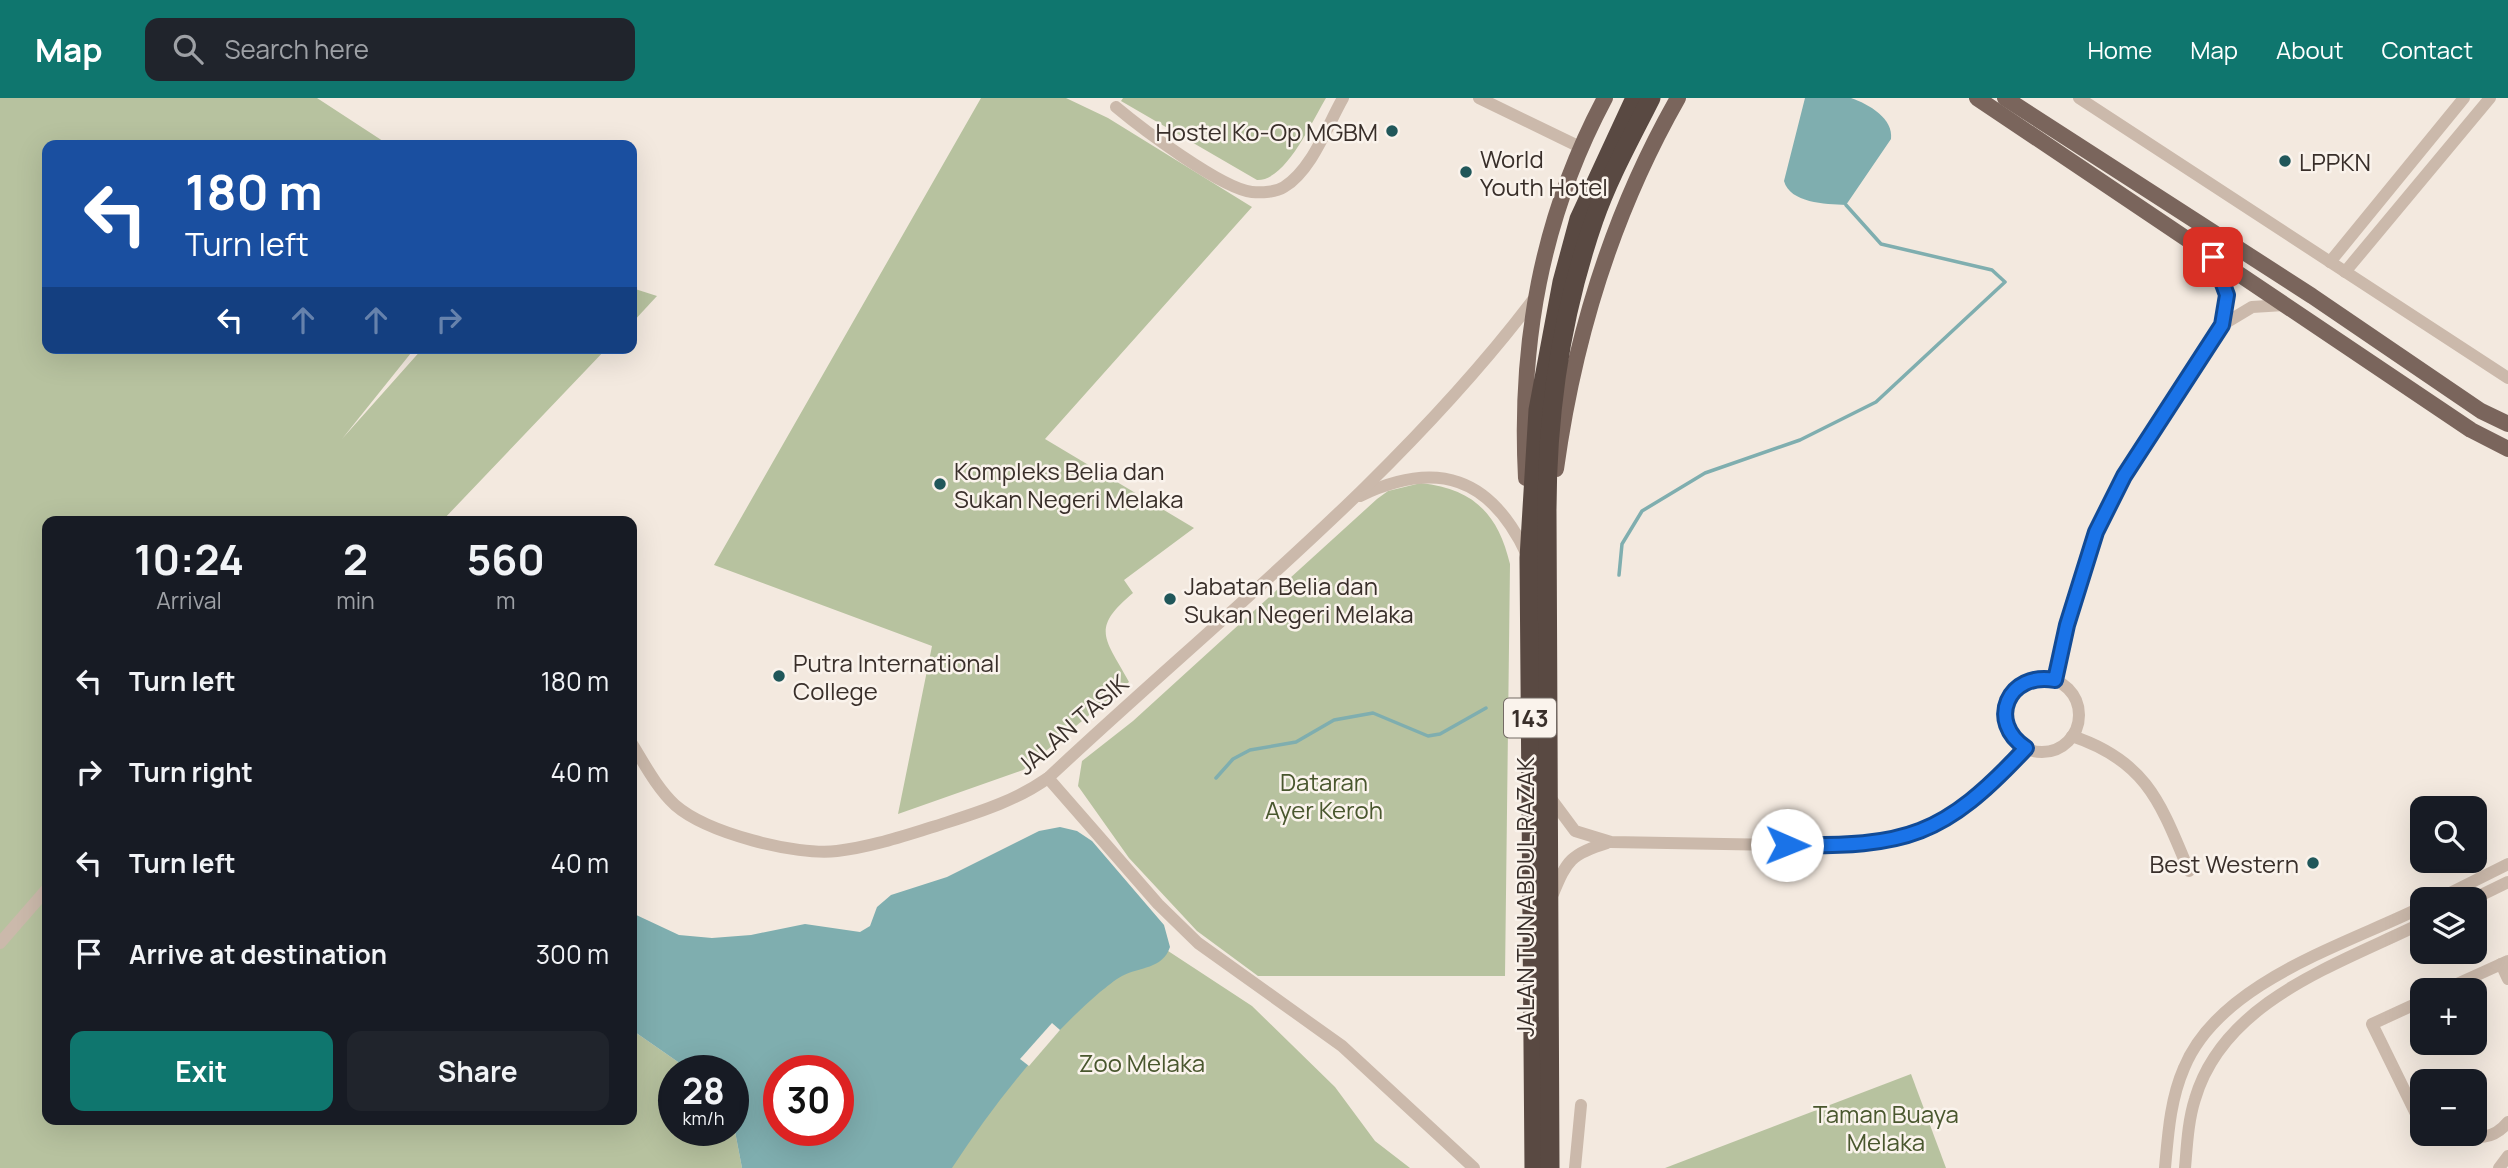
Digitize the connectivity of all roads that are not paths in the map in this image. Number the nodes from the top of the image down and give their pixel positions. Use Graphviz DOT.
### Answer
graph roads {
  1 [pos="1343,98"];
  2 [pos="1479,98"];
  3 [pos="1605,98"];
  4 [pos="1635,98"];
  5 [pos="1651,98"];
  6 [pos="1678,98"];
  7 [pos="1977,98"];
  8 [pos="2005,98"];
  9 [pos="2079,98"];
  10 [pos="2464,98"];
  11 [pos="2490,98"];
  12 [pos="1116,107"];
  13 [pos="1582,148"];
  14 [pos="1580,243"];
  15 [pos="2213,257"];
  16 [pos="2330,262"];
  17 [pos="2345,272"];
  18 [pos="1533,300"];
  19 [pos="2284,305"];
  20 [pos="2222,325"];
  21 [pos="2508,378"];
  22 [pos="2508,424"];
  23 [pos="2508,449"];
  24 [pos="1351,501"];
  25 [pos="1539,513"];
  26 [pos="1529,558"];
  27 [pos="2055,680"];
  28 [pos="2072,736"];
  29 [pos="2026,748"];
  30 [pos="637,752"];
  31 [pos="1048,778"];
  32 [pos="1548,792"];
  33 [pos="1611,842"];
  34 [pos="2508,864"];
  35 [pos="2189,870"];
  36 [pos="2508,882"];
  37 [pos="2462,887"];
  38 [pos="2487,892"];
  39 [pos="42,895"];
  40 [pos="1549,905"];
  41 [pos="2410,911"];
  42 [pos="2390,920"];
  43 [pos="2410,924"];
  44 [pos="2410,929"];
  45 [pos="0,943"];
  46 [pos="2504,963"];
  47 [pos="2471,978"];
  48 [pos="2508,979"];
  49 [pos="2410,1007"];
  50 [pos="2410,1102"];
  51 [pos="1581,1105"];
  52 [pos="2508,1122"];
  53 [pos="2487,1137"];
  54 [pos="2508,1156"];
  55 [pos="1475,1168"];
  56 [pos="1534,1168"];
  57 [pos="1550,1168"];
  58 [pos="1575,1168"];
  59 [pos="2165,1168"];
  60 [pos="2185,1168"];
  61 [pos="2499,1168"];
  1 -- 12 [label="street"];
  2 -- 13 [label="street"];
  3 -- 13 [label="main road"];
  4 -- 14 [label="highway, JALAN TUN ABDUL RAZAK / 143"];
  5 -- 14 [label="highway, JALAN TUN ABDUL RAZAK / 143"];
  6 -- 25 [label="main road"];
  7 -- 15 [label="main road"];
  8 -- 22 [label="main road"];
  9 -- 16 [label="street"];
  10 -- 16 [label="street"];
  11 -- 17 [label="street"];
  13 -- 18 [label="main road"];
  14 -- 25 [label="highway, JALAN TUN ABDUL RAZAK / 143"];
  15 -- 19 [label="main road"];
  15 -- 20 [label="street"];
  16 -- 17 [label="street"];
  17 -- 21 [label="street"];
  18 -- 24 [label="street, JALAN TASIK"];
  18 -- 25 [label="main road"];
  19 -- 20 [label="street"];
  19 -- 23 [label="main road"];
  20 -- 27 [label="street"];
  24 -- 26 [label="street, JALAN TASIK"];
  24 -- 31 [label="street, JALAN TASIK"];
  25 -- 26 [label="highway, JALAN TUN ABDUL RAZAK / 143"];
  25 -- 32 [label="highway, JALAN TUN ABDUL RAZAK / 143"];
  26 -- 56 [label="highway, JALAN TUN ABDUL RAZAK / 143"];
  27 -- 28 [label="street"];
  27 -- 29 [label="street"];
  28 -- 29 [label="street"];
  28 -- 35 [label="street"];
  29 -- 33 [label="street"];
  30 -- 31 [label="street, JALAN TASIK"];
  31 -- 55 [label="street"];
  32 -- 33 [label="street"];
  32 -- 40 [label="highway, JALAN TUN ABDUL RAZAK / 143"];
  33 -- 40 [label="street"];
  34 -- 37 [label="street"];
  36 -- 38 [label="street"];
  39 -- 45 [label="street"];
  40 -- 57 [label="highway, JALAN TUN ABDUL RAZAK / 143"];
  41 -- 42 [label="street"];
  42 -- 43 [label="street"];
  42 -- 59 [label="street"];
  44 -- 60 [label="street"];
  46 -- 47 [label="street"];
  46 -- 48 [label="street"];
  49 -- 50 [label="street"];
  51 -- 58 [label="street"];
  52 -- 53 [label="street"];
  54 -- 61 [label="street"];
}
